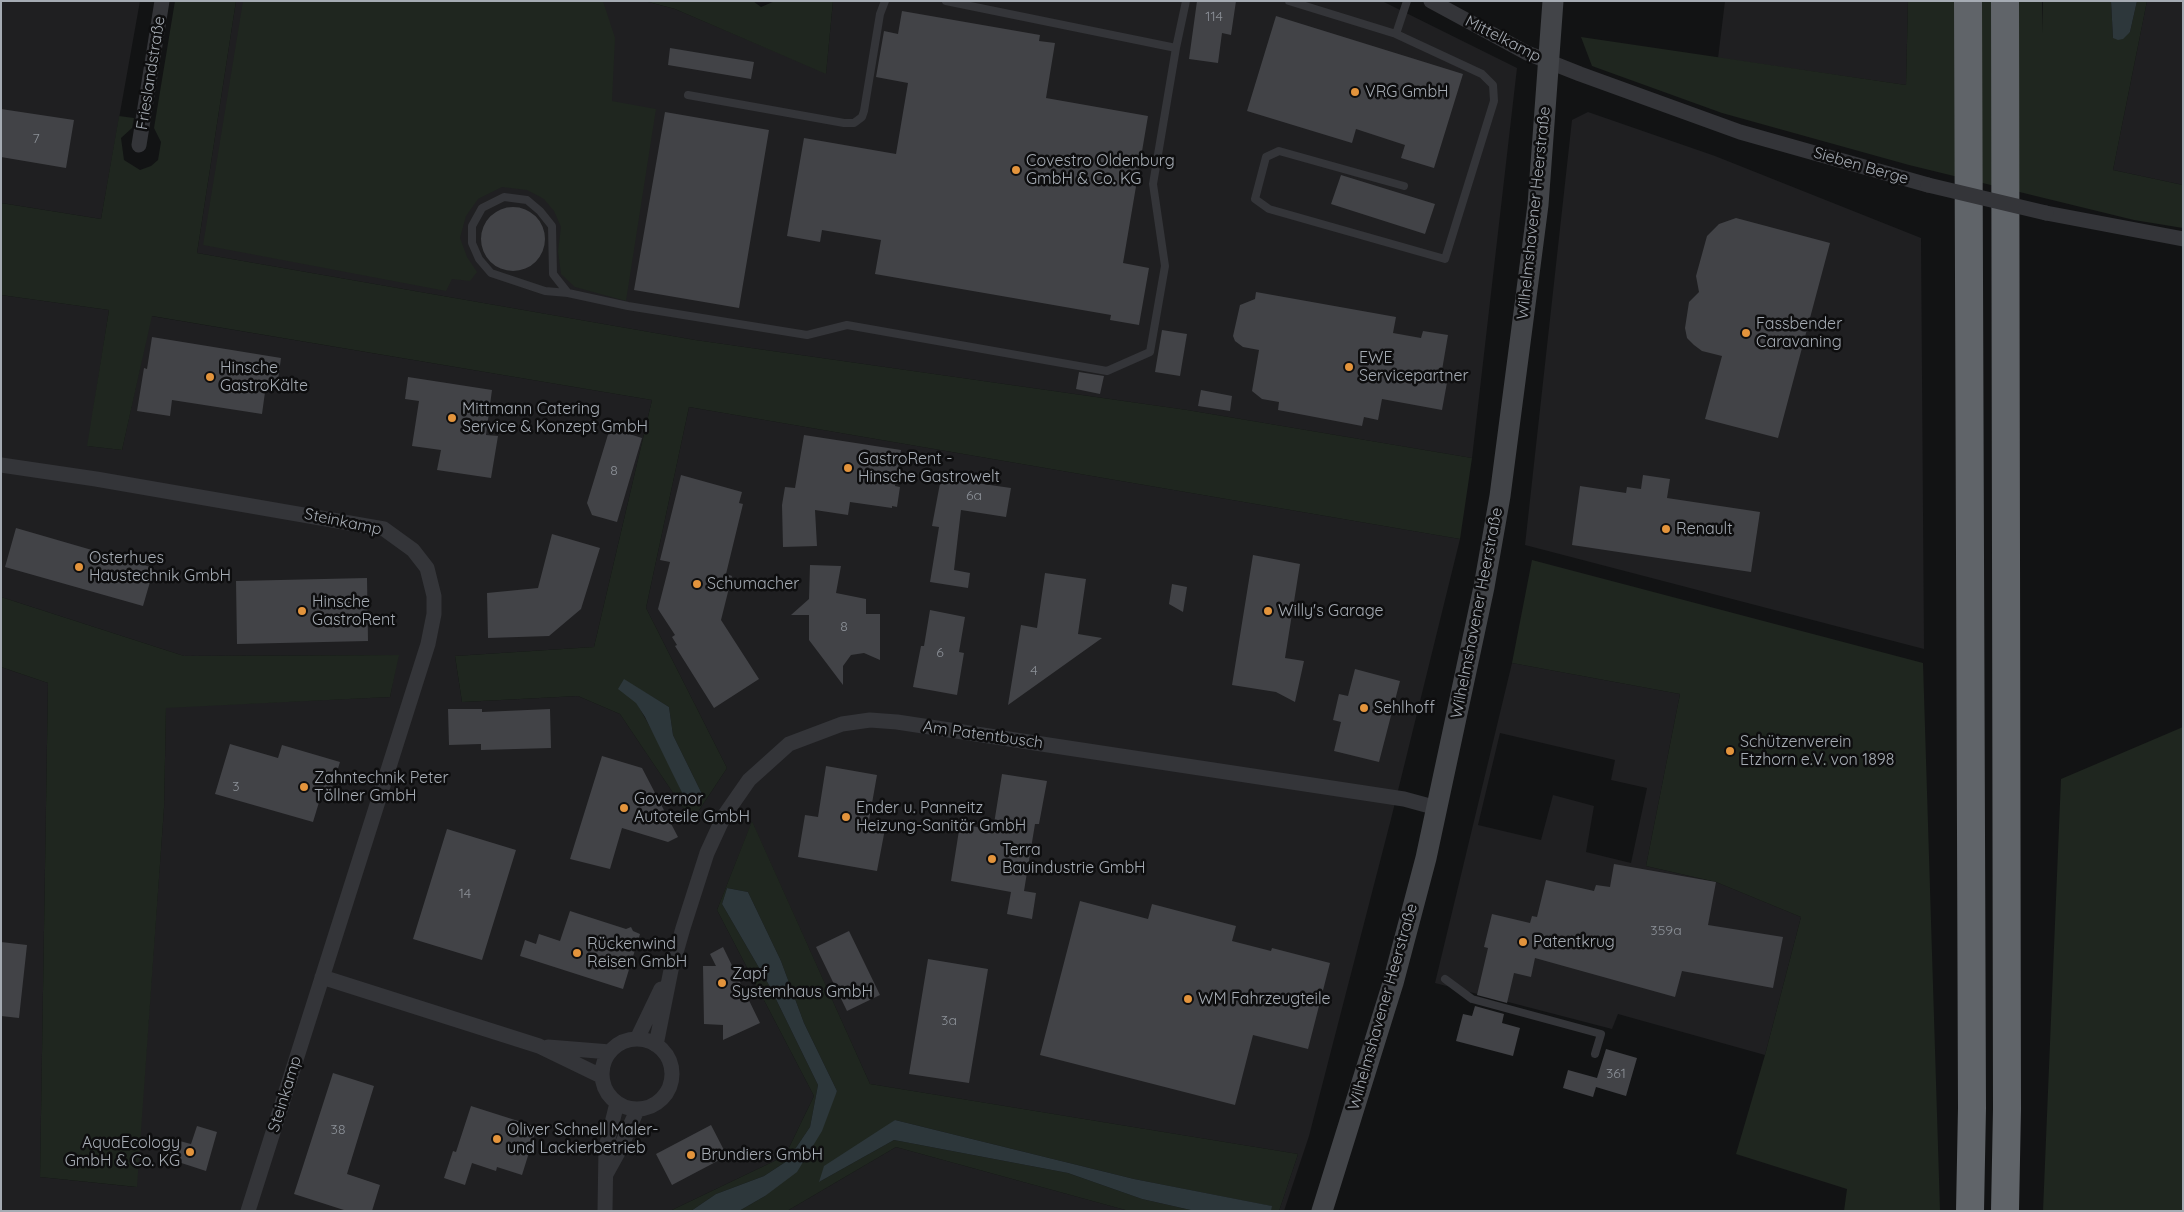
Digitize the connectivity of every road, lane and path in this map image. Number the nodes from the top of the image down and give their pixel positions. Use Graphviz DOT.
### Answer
graph roads {
  1 [pos="162,1"];
  2 [pos="885,1"];
  3 [pos="946,1"];
  4 [pos="1186,1"];
  5 [pos="1290,1"];
  6 [pos="1407,1"];
  7 [pos="1431,1"];
  8 [pos="1553,1"];
  9 [pos="1968,1"];
  10 [pos="2005,1"];
  11 [pos="1396,34"];
  12 [pos="1176,48"];
  13 [pos="1548,62"];
  14 [pos="688,95"];
  15 [pos="139,145"];
  16 [pos="1404,186"];
  17 [pos="2183,238"];
  18 [pos="568,293"];
  19 [pos="1,465"];
  20 [pos="1437,808"];
  21 [pos="671,970"];
  22 [pos="322,977"];
  23 [pos="1445,979"];
  24 [pos="637,1039"];
  25 [pos="656,1045"];
  26 [pos="539,1046"];
  27 [pos="610,1052"];
  28 [pos="1595,1054"];
  29 [pos="601,1076"];
  30 [pos="617,1103"];
  31 [pos="637,1110"];
  32 [pos="604,1178"];
  33 [pos="248,1211"];
  34 [pos="605,1211"];
  35 [pos="1322,1211"];
  36 [pos="1970,1211"];
  37 [pos="2005,1211"];
  1 -- 15 [label="street, Frieslandstraße"];
  2 -- 14 [label="lane"];
  3 -- 12 [label="lane"];
  4 -- 12 [label="lane"];
  5 -- 11 [label="lane"];
  6 -- 11 [label="lane"];
  7 -- 13 [label="street, Mittelkamp"];
  8 -- 13 [label="street, Wilhelmshavener Heerstraße"];
  9 -- 36 [label="highway"];
  10 -- 37 [label="highway"];
  11 -- 16 [label="lane"];
  12 -- 18 [label="lane"];
  13 -- 17 [label="street, Sieben Berge, bridge"];
  13 -- 20 [label="street, Wilhelmshavener Heerstraße"];
  18 -- 18 [label="lane"];
  19 -- 22 [label="street, Steinkamp"];
  20 -- 21 [label="street, Am Patentbusch"];
  20 -- 35 [label="street, Wilhelmshavener Heerstraße"];
  21 -- 24 [label="street, Am Patentbusch"];
  21 -- 25 [label="street, Am Patentbusch"];
  22 -- 26 [label="street"];
  22 -- 33 [label="street, Steinkamp"];
  23 -- 28 [label="lane"];
  24 -- 25 [label="street"];
  24 -- 27 [label="street"];
  25 -- 31 [label="street"];
  26 -- 27 [label="street"];
  26 -- 29 [label="street"];
  27 -- 29 [label="street"];
  29 -- 30 [label="street"];
  30 -- 31 [label="street"];
  30 -- 32 [label="street"];
  31 -- 32 [label="street"];
  32 -- 34 [label="street"];
}
